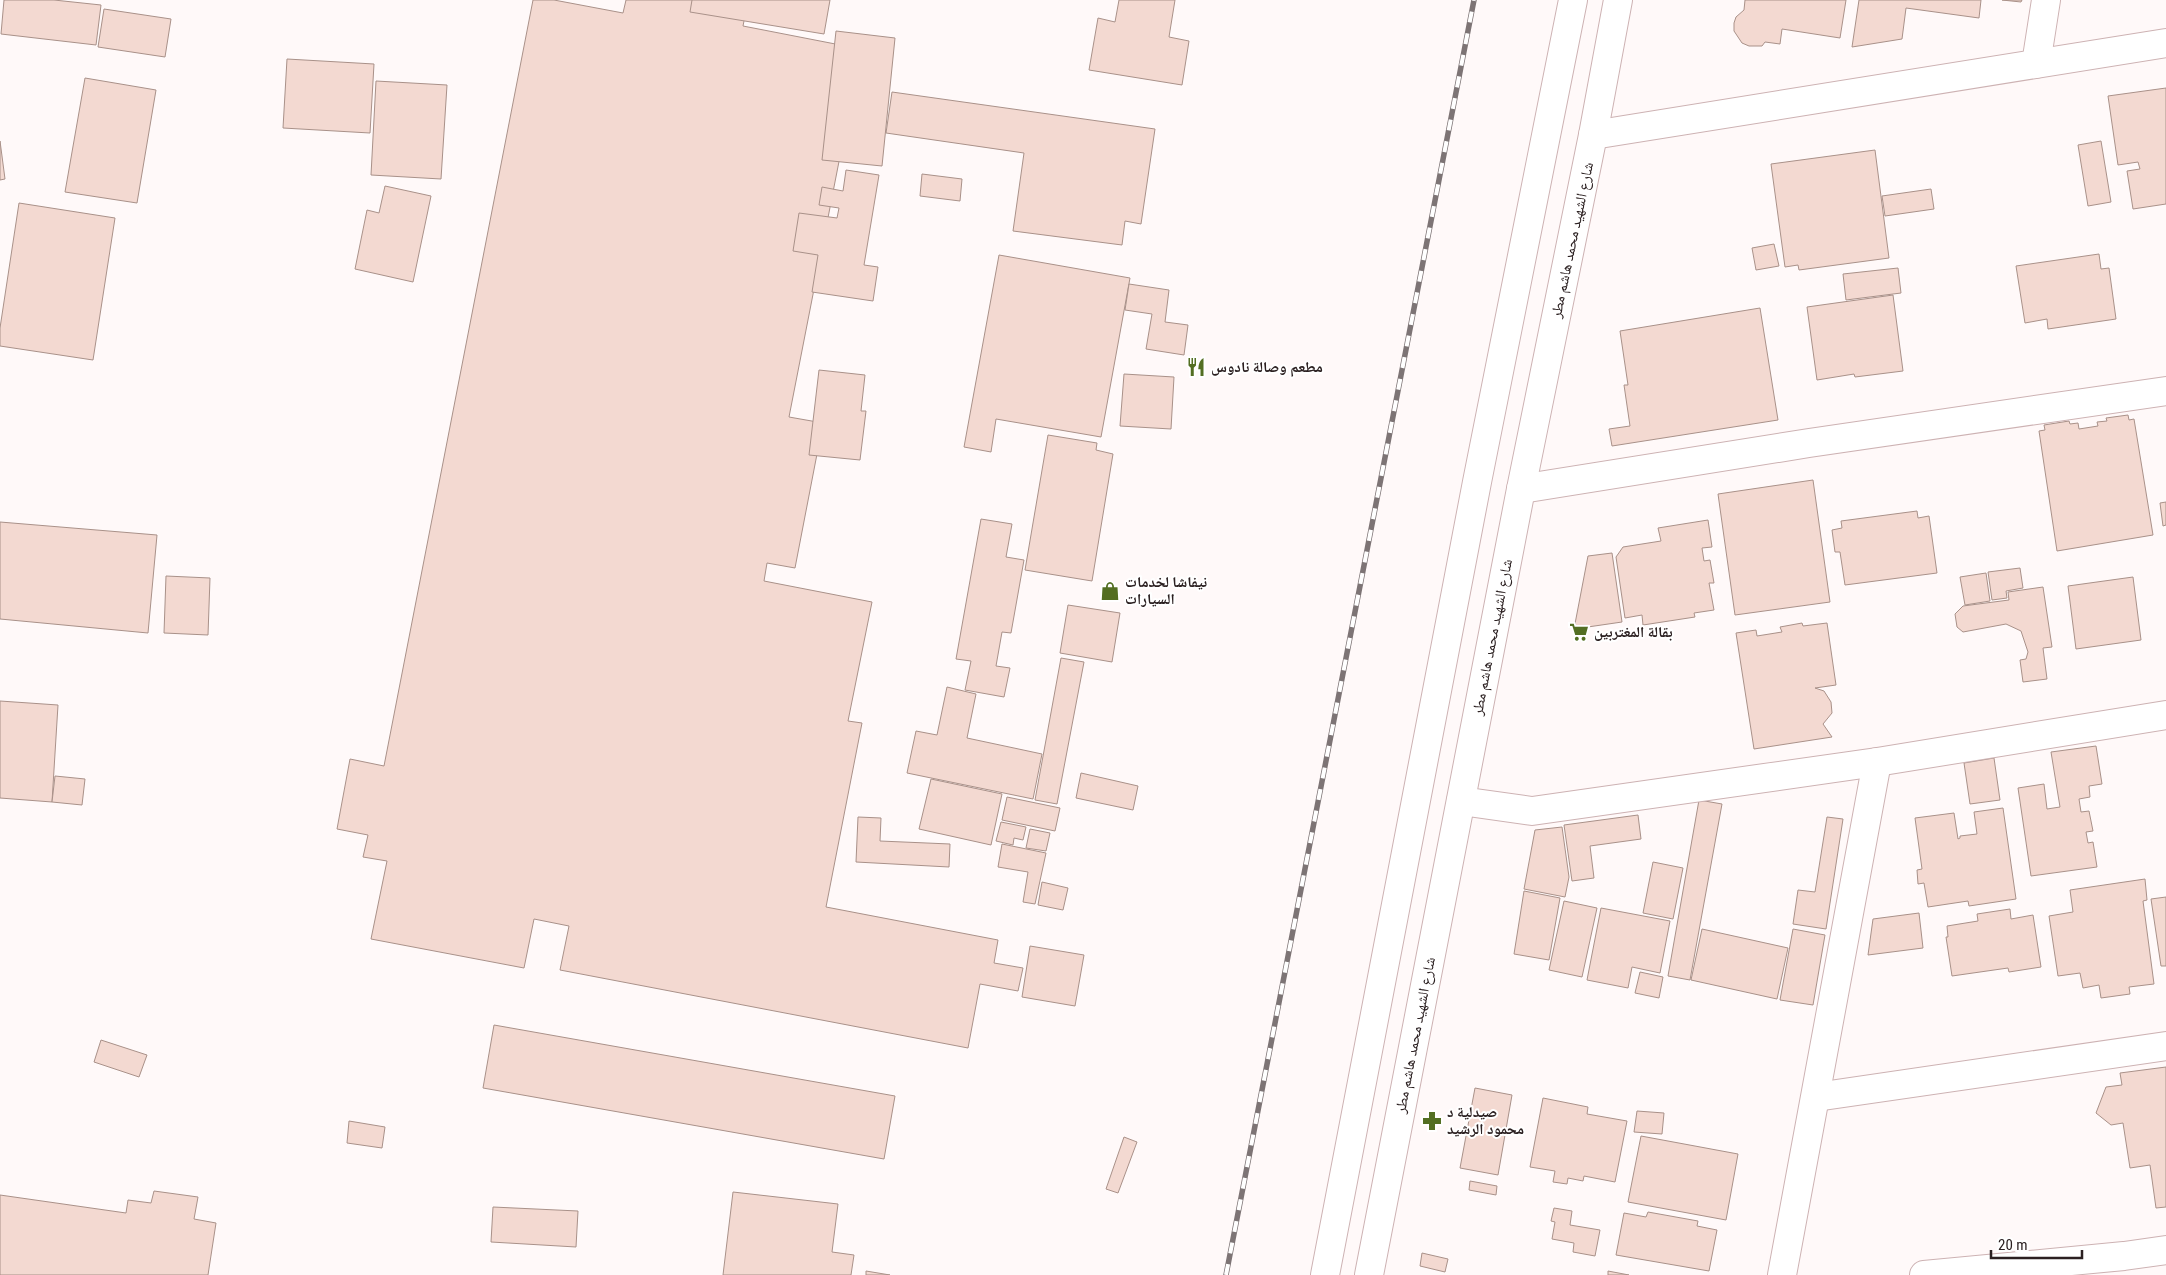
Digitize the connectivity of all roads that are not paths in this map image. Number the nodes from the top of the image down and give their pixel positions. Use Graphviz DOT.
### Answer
graph roads {
  1 [pos="1573,0"];
  2 [pos="1618,0"];
  3 [pos="2046,0"];
  4 [pos="2166,43"];
  5 [pos="2036,64"];
  6 [pos="1593,135"];
  7 [pos="2166,391"];
  8 [pos="1521,489"];
  9 [pos="2166,715"];
  10 [pos="1878,762"];
  11 [pos="1461,801"];
  12 [pos="2166,1046"];
  13 [pos="1816,1097"];
  14 [pos="2166,1250"];
  15 [pos="2130,1266"];
  16 [pos="1325,1275"];
  17 [pos="1369,1275"];
  18 [pos="1782,1275"];
  19 [pos="1924,1275"];
  1 -- 16 [label="street"];
  2 -- 6 [label="street, شارع الشهيد محمد هاشم مطر"];
  3 -- 5 [label="street"];
  4 -- 5 [label="street"];
  5 -- 6 [label="street"];
  6 -- 8 [label="street, شارع الشهيد محمد هاشم مطر"];
  7 -- 8 [label="street"];
  8 -- 11 [label="street, شارع الشهيد محمد هاشم مطر"];
  9 -- 10 [label="street"];
  10 -- 11 [label="street"];
  10 -- 13 [label="street"];
  11 -- 17 [label="street, شارع الشهيد محمد هاشم مطر"];
  12 -- 13 [label="street"];
  13 -- 18 [label="street"];
  14 -- 15 [label="street"];
  15 -- 19 [label="street"];
}
